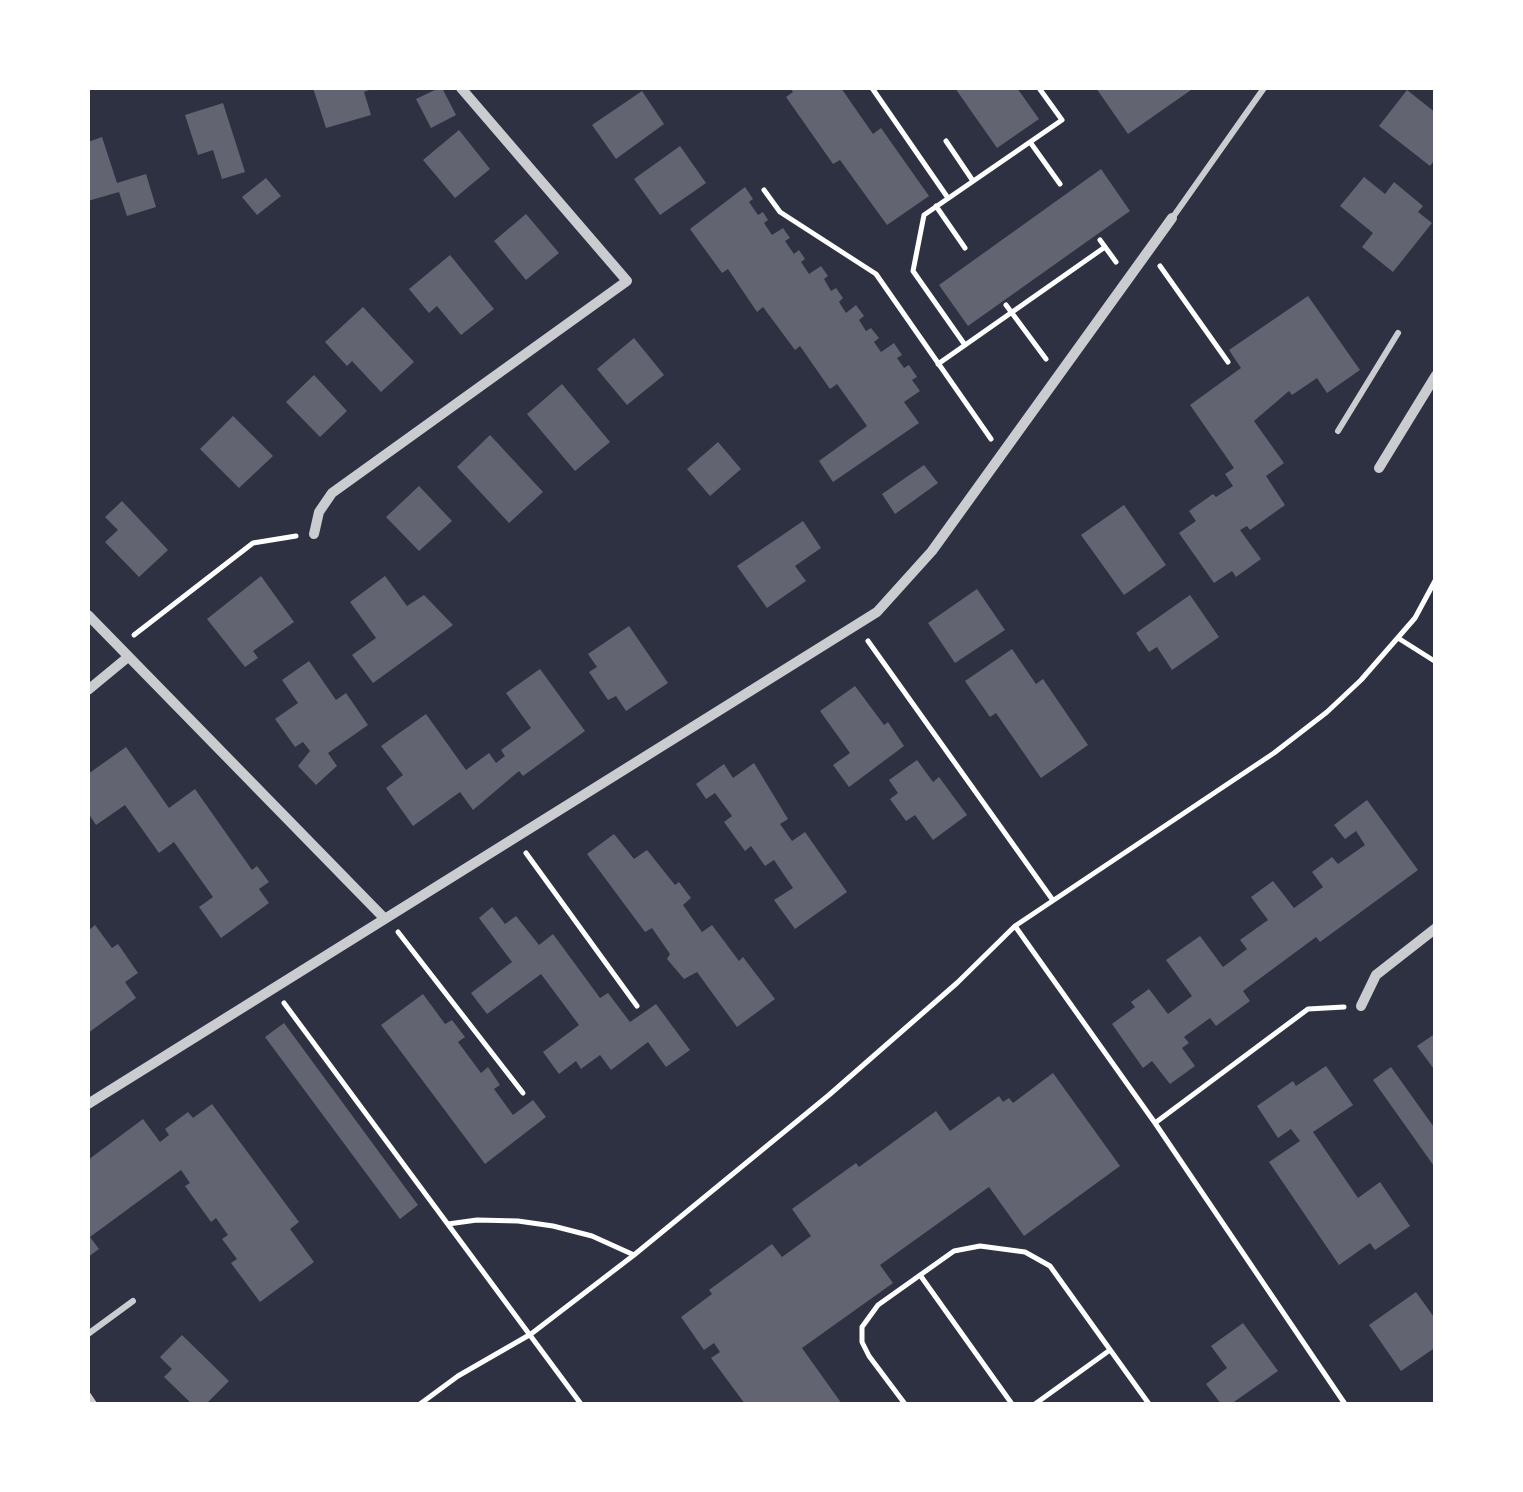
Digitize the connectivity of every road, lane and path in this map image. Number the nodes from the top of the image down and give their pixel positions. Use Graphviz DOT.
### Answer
graph roads {
  1 [pos="462,88"];
  2 [pos="872,88"];
  3 [pos="1039,88"];
  4 [pos="1264,88"];
  5 [pos="865,95"];
  6 [pos="946,141"];
  7 [pos="1030,142"];
  8 [pos="974,181"];
  9 [pos="1060,184"];
  10 [pos="764,190"];
  11 [pos="948,198"];
  12 [pos="936,206"];
  13 [pos="1172,218"];
  14 [pos="965,248"];
  15 [pos="1105,248"];
  16 [pos="1149,251"];
  17 [pos="1006,305"];
  18 [pos="1012,313"];
  19 [pos="1398,333"];
  20 [pos="965,345"];
  21 [pos="1228,362"];
  22 [pos="938,364"];
  23 [pos="1436,375"];
  24 [pos="1058,376"];
  25 [pos="1338,431"];
  26 [pos="1002,454"];
  27 [pos="1379,468"];
  28 [pos="314,534"];
  29 [pos="1436,580"];
  30 [pos="88,615"];
  31 [pos="858,626"];
  32 [pos="1398,638"];
  33 [pos="118,647"];
  34 [pos="128,657"];
  35 [pos="1436,662"];
  36 [pos="88,690"];
  37 [pos="515,838"];
  38 [pos="1052,899"];
  39 [pos="385,919"];
  40 [pos="1015,926"];
  41 [pos="1436,928"];
  42 [pos="274,988"];
  43 [pos="636,1006"];
  44 [pos="1361,1006"];
  45 [pos="523,1093"];
  46 [pos="88,1104"];
  47 [pos="1154,1123"];
  48 [pos="448,1224"];
  49 [pos="634,1255"];
  50 [pos="920,1275"];
  51 [pos="132,1301"];
  52 [pos="88,1334"];
  53 [pos="531,1334"];
  54 [pos="1110,1350"];
  55 [pos="88,1395"];
  56 [pos="94,1404"];
  57 [pos="420,1404"];
  58 [pos="582,1404"];
  59 [pos="905,1404"];
  60 [pos="1012,1404"];
  61 [pos="1036,1404"];
  62 [pos="1149,1404"];
  63 [pos="1345,1404"];
  1 -- 28 [label="street"];
  2 -- 5 [label="path"];
  2 -- 11 [label="path"];
  3 -- 7 [label="path"];
  4 -- 13 [label="lane"];
  6 -- 8 [label="path"];
  7 -- 8 [label="path"];
  7 -- 9 [label="path"];
  8 -- 11 [label="path"];
  10 -- 22 [label="path"];
  11 -- 12 [label="path"];
  12 -- 14 [label="path"];
  12 -- 20 [label="path"];
  13 -- 16 [label="street"];
  15 -- 18 [label="path"];
  16 -- 21 [label="path"];
  16 -- 24 [label="street"];
  17 -- 18 [label="path"];
  18 -- 20 [label="path"];
  18 -- 24 [label="path"];
  19 -- 25 [label="lane"];
  20 -- 22 [label="path"];
  22 -- 26 [label="path"];
  23 -- 27 [label="street"];
  24 -- 26 [label="street"];
  26 -- 31 [label="street"];
  28 -- 33 [label="path"];
  29 -- 32 [label="path"];
  30 -- 33 [label="street"];
  31 -- 37 [label="street"];
  31 -- 38 [label="path"];
  32 -- 35 [label="path"];
  32 -- 38 [label="path"];
  33 -- 34 [label="street"];
  34 -- 36 [label="street"];
  34 -- 39 [label="street"];
  37 -- 39 [label="street"];
  37 -- 43 [label="path"];
  38 -- 40 [label="path"];
  39 -- 42 [label="street"];
  39 -- 45 [label="path"];
  40 -- 47 [label="path"];
  40 -- 49 [label="path"];
  41 -- 44 [label="street"];
  42 -- 46 [label="street"];
  42 -- 48 [label="path"];
  44 -- 47 [label="path"];
  47 -- 63 [label="path"];
  48 -- 49 [label="path"];
  48 -- 53 [label="path"];
  49 -- 53 [label="path"];
  50 -- 54 [label="path"];
  50 -- 59 [label="path"];
  50 -- 60 [label="path"];
  51 -- 52 [label="lane"];
  53 -- 57 [label="path"];
  53 -- 58 [label="path"];
  54 -- 61 [label="path"];
  54 -- 62 [label="path"];
  55 -- 56 [label="lane"];
}
